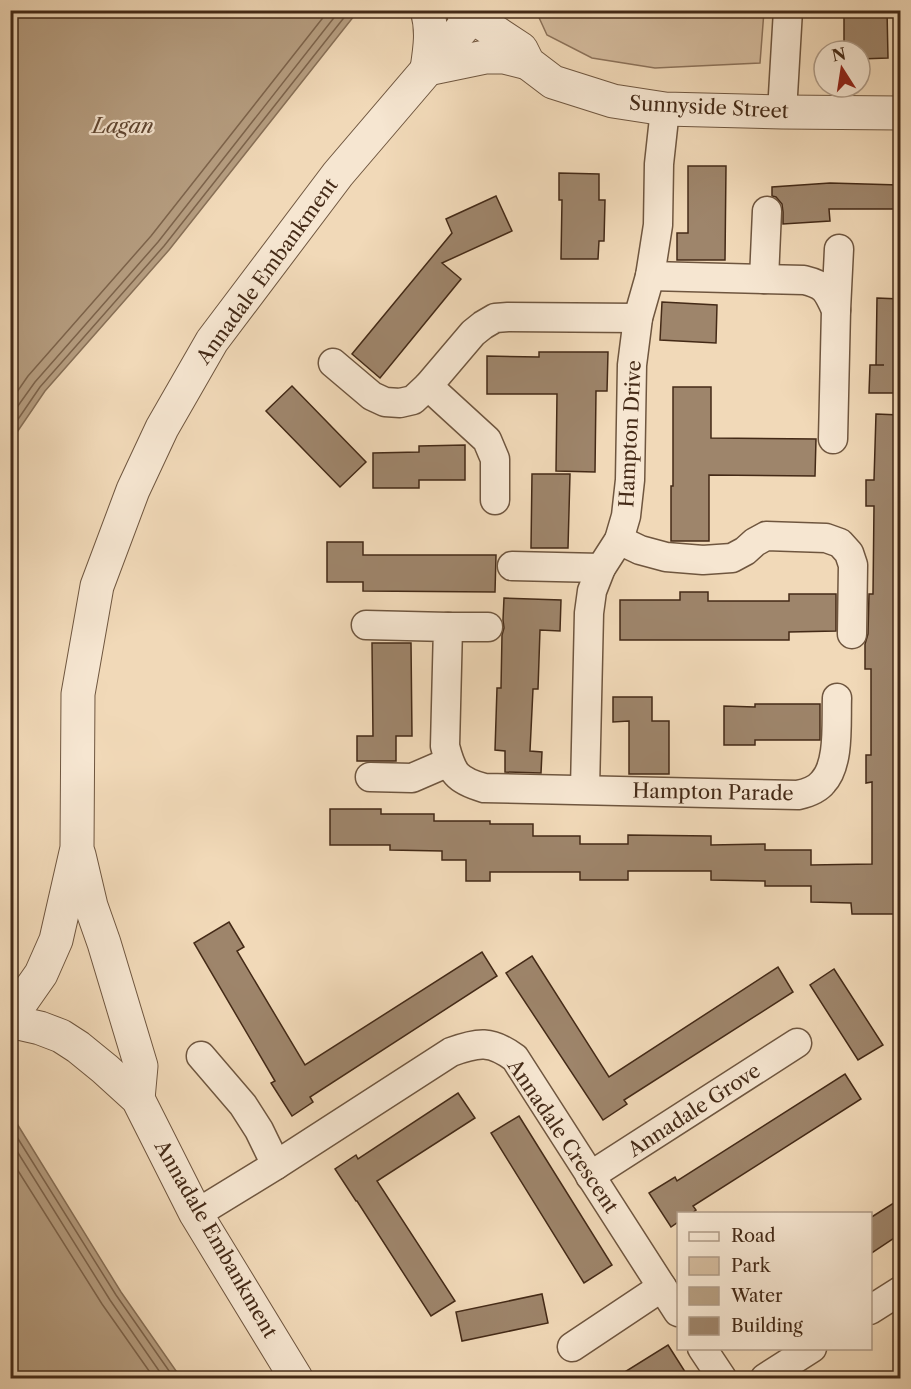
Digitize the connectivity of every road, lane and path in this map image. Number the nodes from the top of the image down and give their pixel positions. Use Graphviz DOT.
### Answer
graph roads {
  1 [pos="427,10"];
  2 [pos="788,10"];
  3 [pos="471,13"];
  4 [pos="528,63"];
  5 [pos="427,69"];
  6 [pos="665,109"];
  7 [pos="782,112"];
  8 [pos="900,113"];
  9 [pos="766,211"];
  10 [pos="838,249"];
  11 [pos="650,276"];
  12 [pos="764,279"];
  13 [pos="836,310"];
  14 [pos="638,318"];
  15 [pos="333,363"];
  16 [pos="428,386"];
  17 [pos="833,439"];
  18 [pos="495,500"];
  19 [pos="619,540"];
  20 [pos="512,566"];
  21 [pos="602,568"];
  22 [pos="366,625"];
  23 [pos="448,627"];
  24 [pos="488,627"];
  25 [pos="852,634"];
  26 [pos="837,698"];
  27 [pos="449,762"];
  28 [pos="370,777"];
  29 [pos="585,789"];
  30 [pos="77,848"];
  31 [pos="10,1011"];
  32 [pos="10,1023"];
  33 [pos="797,1043"];
  34 [pos="201,1056"];
  35 [pos="138,1099"];
  36 [pos="276,1165"];
  37 [pos="590,1176"];
  38 [pos="196,1214"];
  39 [pos="662,1287"];
  40 [pos="900,1291"];
  41 [pos="872,1309"];
  42 [pos="677,1310"];
  43 [pos="572,1347"];
  44 [pos="703,1350"];
  45 [pos="809,1350"];
  46 [pos="296,1378"];
  47 [pos="722,1378"];
  48 [pos="765,1378"];
  1 -- 5 [label="street"];
  2 -- 7 [label="street"];
  3 -- 4 [label="street, Sunnyside Street"];
  3 -- 5 [label="street, Annadale Embankment"];
  4 -- 5 [label="street"];
  4 -- 6 [label="street, Sunnyside Street"];
  5 -- 30 [label="street, Annadale Embankment"];
  6 -- 7 [label="street, Sunnyside Street"];
  6 -- 11 [label="street, Hampton Drive"];
  7 -- 8 [label="street, Sunnyside Street"];
  9 -- 12 [label="street"];
  10 -- 13 [label="street"];
  11 -- 12 [label="street"];
  11 -- 14 [label="street, Hampton Drive"];
  12 -- 13 [label="street"];
  13 -- 17 [label="street"];
  14 -- 16 [label="street"];
  14 -- 19 [label="street, Hampton Drive"];
  15 -- 16 [label="street"];
  16 -- 18 [label="street"];
  19 -- 21 [label="street, Hampton Drive"];
  19 -- 25 [label="street"];
  20 -- 21 [label="street"];
  21 -- 29 [label="street, Hampton Drive"];
  22 -- 23 [label="street"];
  23 -- 24 [label="street"];
  23 -- 27 [label="street"];
  26 -- 29 [label="street, Hampton Parade"];
  27 -- 28 [label="street"];
  27 -- 29 [label="street, Hampton Parade"];
  30 -- 31 [label="street, Annadale Embankment"];
  30 -- 35 [label="street, Annadale Embankment"];
  32 -- 35 [label="street, Annadale Embankment"];
  33 -- 37 [label="street, Annadale Grove"];
  34 -- 36 [label="street"];
  35 -- 38 [label="street, Annadale Embankment"];
  36 -- 37 [label="street, Annadale Crescent"];
  36 -- 38 [label="street, Annadale Crescent"];
  37 -- 39 [label="street, Annadale Crescent"];
  38 -- 46 [label="street, Annadale Embankment"];
  39 -- 42 [label="street, Annadale Crescent"];
  39 -- 43 [label="street"];
  40 -- 41 [label="street"];
  44 -- 47 [label="street"];
  45 -- 48 [label="street"];
}
